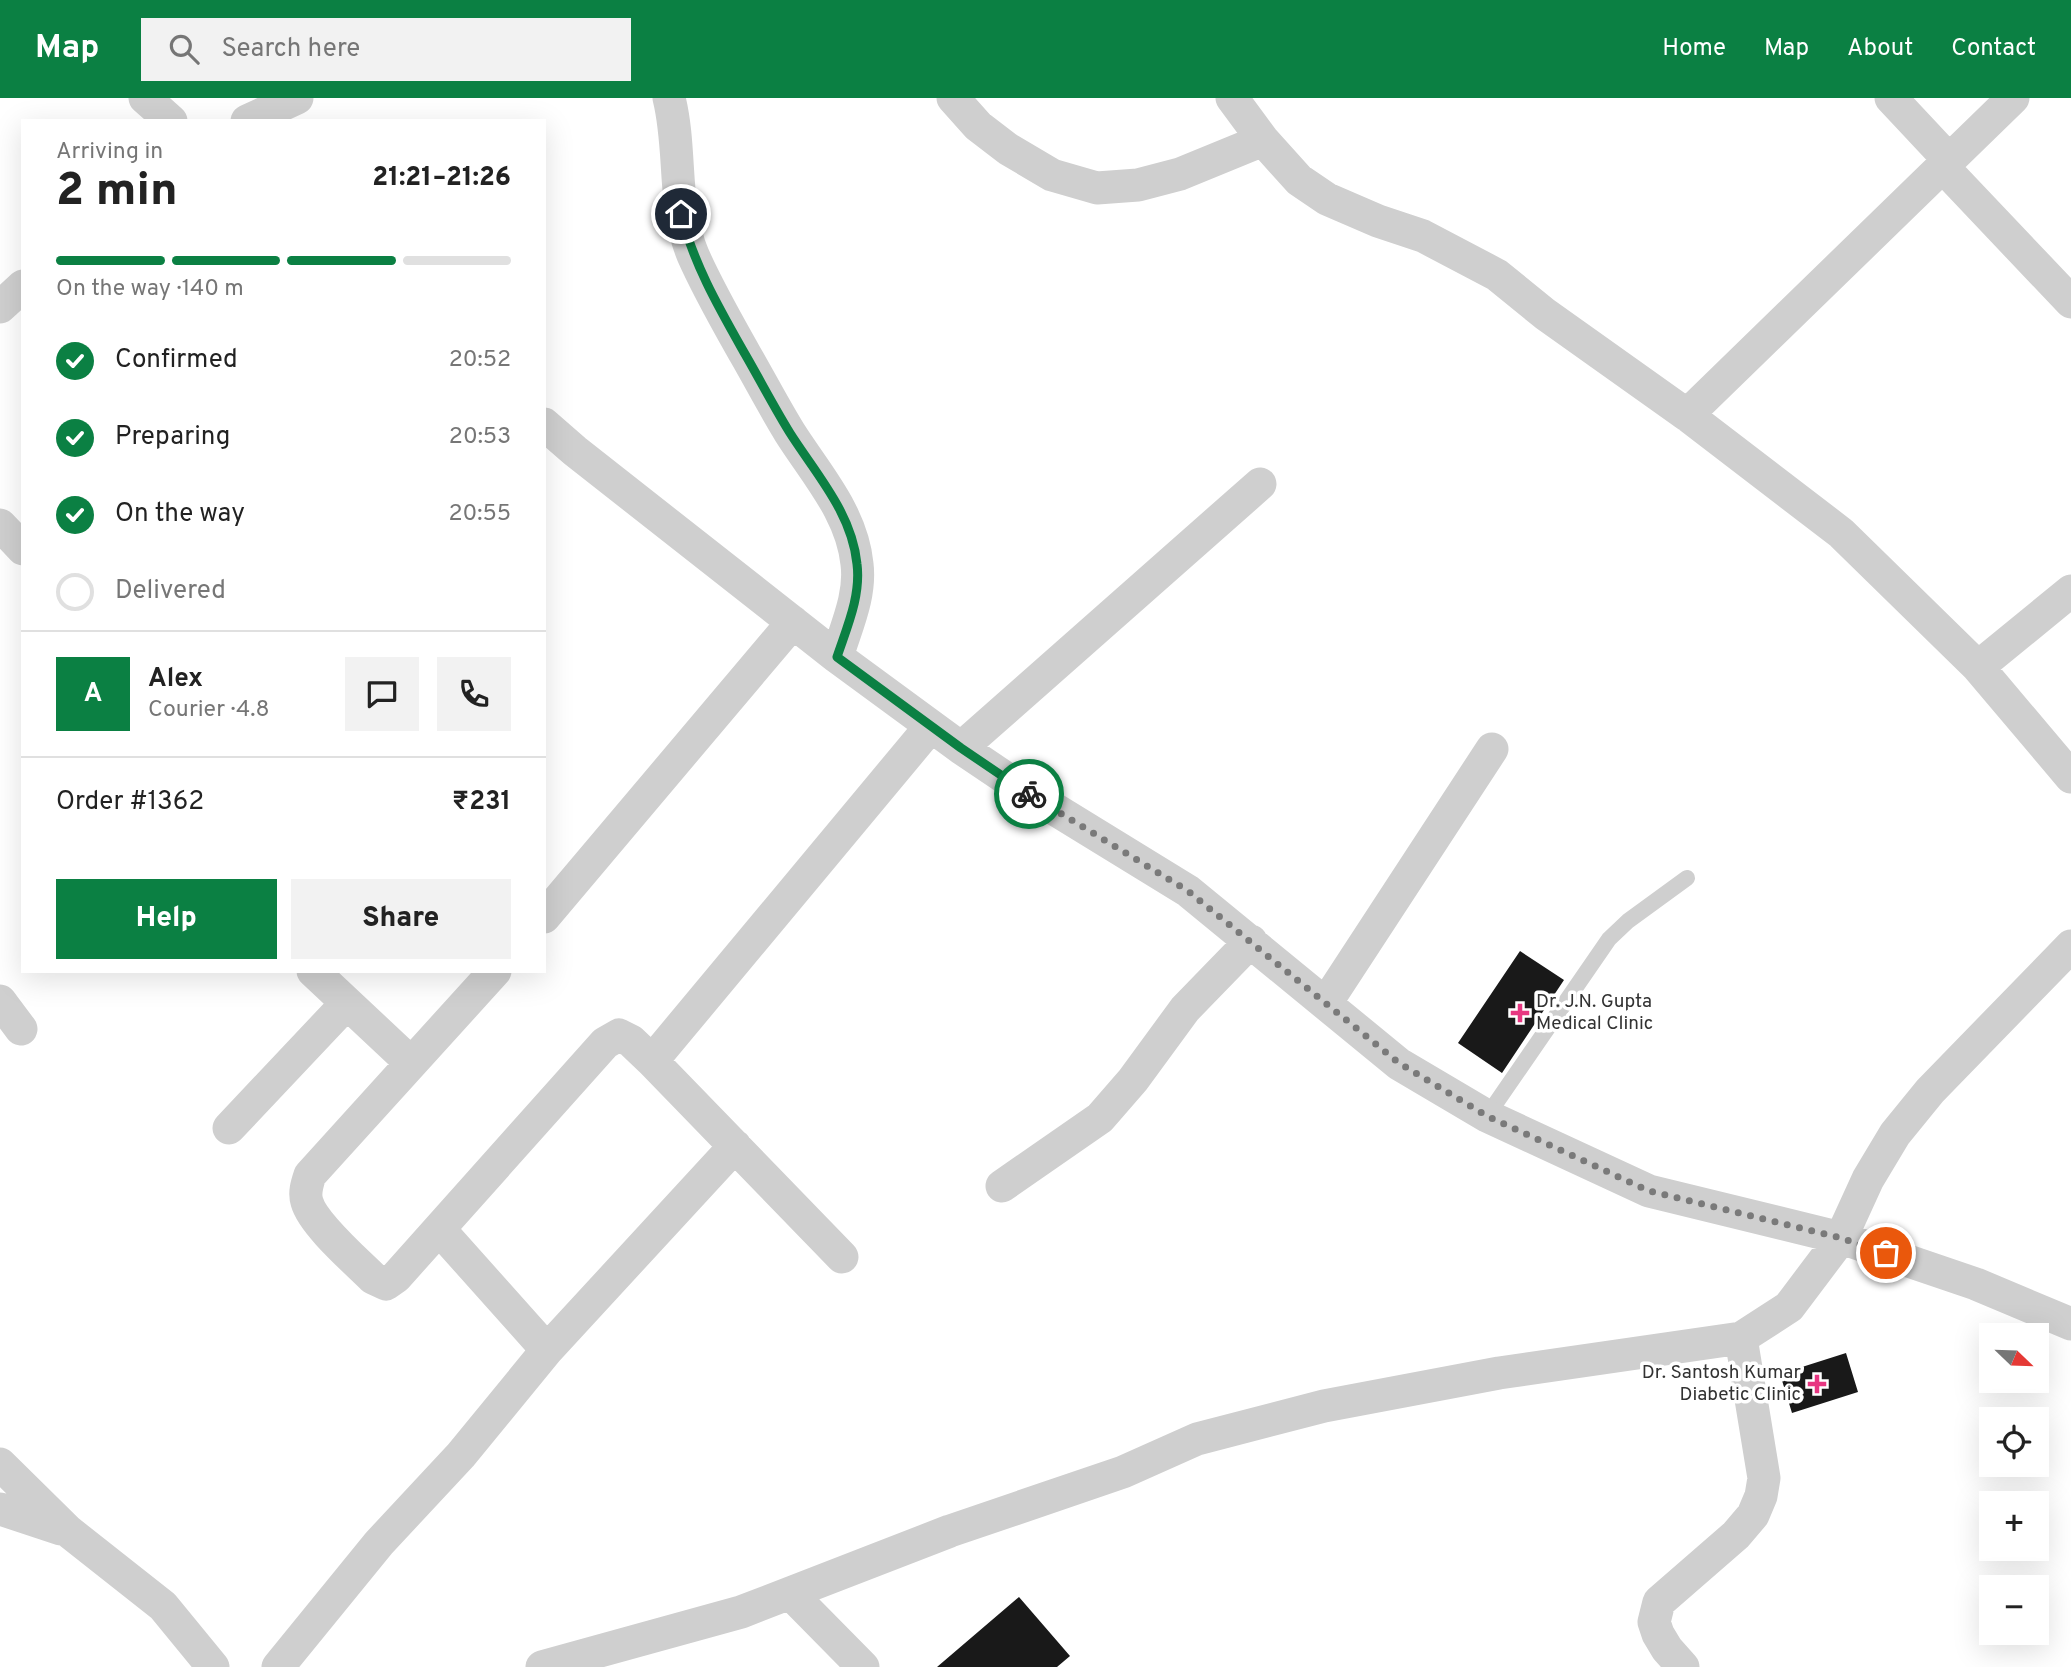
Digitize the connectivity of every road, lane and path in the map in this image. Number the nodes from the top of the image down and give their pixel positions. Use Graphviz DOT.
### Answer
graph roads {
  1 [pos="145,98"];
  2 [pos="297,98"];
  3 [pos="669,98"];
  4 [pos="953,98"];
  5 [pos="1232,98"];
  6 [pos="1891,98"];
  7 [pos="2013,98"];
  8 [pos="169,119"];
  9 [pos="251,119"];
  10 [pos="1263,140"];
  11 [pos="1946,164"];
  12 [pos="2071,302"];
  13 [pos="1687,415"];
  14 [pos="546,426"];
  15 [pos="1260,484"];
  16 [pos="0,525"];
  17 [pos="21,548"];
  18 [pos="2071,591"];
  19 [pos="793,622"];
  20 [pos="837,657"];
  21 [pos="1978,667"];
  22 [pos="931,726"];
  23 [pos="961,748"];
  24 [pos="1492,749"];
  25 [pos="2071,777"];
  26 [pos="1687,878"];
  27 [pos="546,915"];
  28 [pos="1251,941"];
  29 [pos="2071,946"];
  30 [pos="315,973"];
  31 [pos="493,973"];
  32 [pos="0,1001"];
  33 [pos="1326,1003"];
  34 [pos="346,1004"];
  35 [pos="20,1029"];
  36 [pos="652,1061"];
  37 [pos="410,1062"];
  38 [pos="1487,1116"];
  39 [pos="229,1128"];
  40 [pos="735,1146"];
  41 [pos="1002,1186"];
  42 [pos="439,1229"];
  43 [pos="1841,1238"];
  44 [pos="842,1257"];
  45 [pos="2071,1324"];
  46 [pos="1741,1338"];
  47 [pos="547,1350"];
  48 [pos="0,1464"];
  49 [pos="0,1509"];
  50 [pos="68,1531"];
  51 [pos="790,1593"];
  52 [pos="213,1667"];
  53 [pos="278,1667"];
  54 [pos="542,1667"];
  55 [pos="863,1667"];
  56 [pos="1683,1667"];
  1 -- 8 [label="street"];
  2 -- 9 [label="street"];
  3 -- 20 [label="street"];
  4 -- 10 [label="street"];
  5 -- 10 [label="street"];
  6 -- 11 [label="street"];
  7 -- 11 [label="street"];
  10 -- 13 [label="street"];
  11 -- 12 [label="street"];
  11 -- 13 [label="street"];
  13 -- 21 [label="street"];
  14 -- 19 [label="street"];
  15 -- 23 [label="street"];
  16 -- 17 [label="street"];
  18 -- 21 [label="street"];
  19 -- 20 [label="street"];
  19 -- 27 [label="street"];
  20 -- 22 [label="street"];
  21 -- 25 [label="street"];
  22 -- 23 [label="street"];
  22 -- 36 [label="street"];
  23 -- 28 [label="street"];
  24 -- 33 [label="street"];
  26 -- 38 [label="lane"];
  28 -- 33 [label="street"];
  28 -- 41 [label="street"];
  29 -- 43 [label="street"];
  30 -- 34 [label="street"];
  31 -- 37 [label="street"];
  32 -- 35 [label="street"];
  33 -- 38 [label="street"];
  34 -- 37 [label="street"];
  34 -- 39 [label="street"];
  36 -- 40 [label="street"];
  36 -- 42 [label="street"];
  37 -- 42 [label="street"];
  38 -- 43 [label="street"];
  40 -- 44 [label="street"];
  40 -- 47 [label="street"];
  42 -- 47 [label="street"];
  43 -- 45 [label="street"];
  43 -- 46 [label="street"];
  46 -- 51 [label="street"];
  46 -- 56 [label="street"];
  47 -- 53 [label="street"];
  48 -- 50 [label="street"];
  49 -- 50 [label="street"];
  50 -- 52 [label="street"];
  51 -- 54 [label="street"];
  51 -- 55 [label="street"];
}
